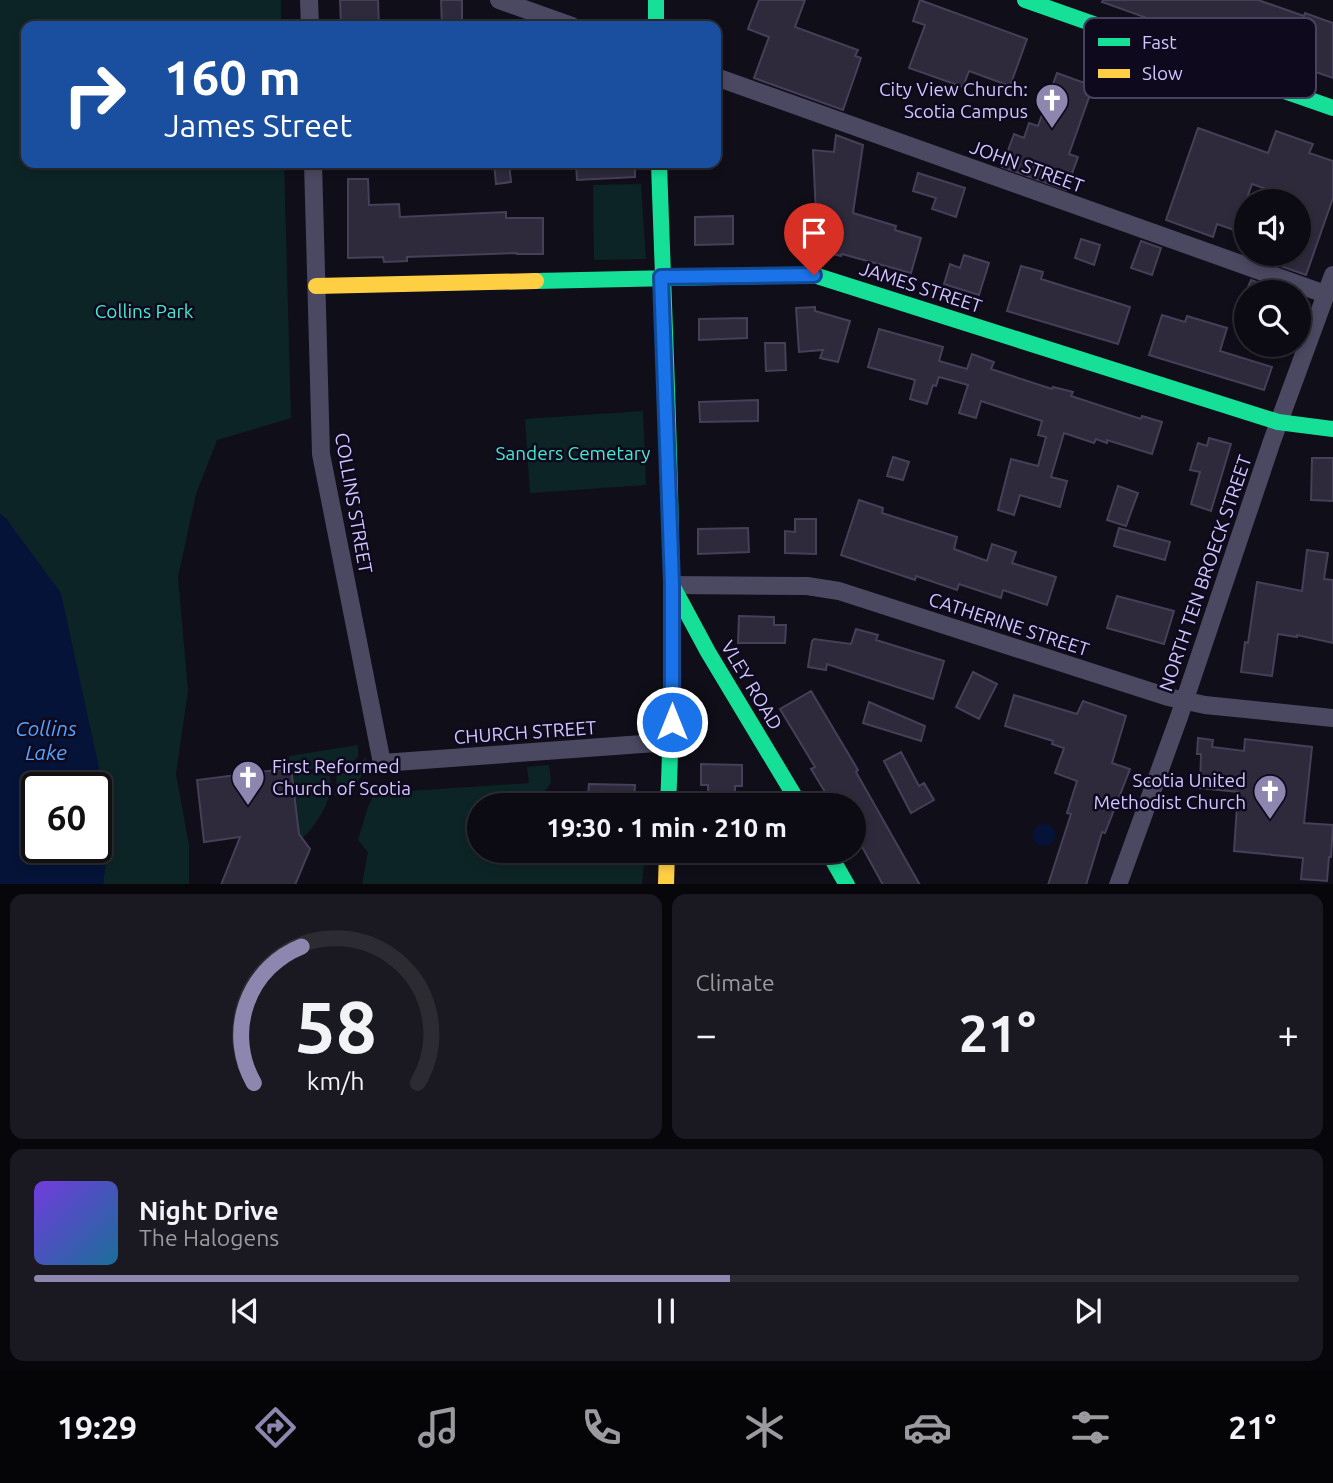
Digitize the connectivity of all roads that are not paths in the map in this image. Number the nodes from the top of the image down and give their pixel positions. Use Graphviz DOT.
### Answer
graph roads {
  1 [pos="309,0"];
  2 [pos="499,0"];
  3 [pos="656,0"];
  4 [pos="1025,0"];
  5 [pos="310,21"];
  6 [pos="558,21"];
  7 [pos="656,21"];
  8 [pos="1084,21"];
  9 [pos="721,79"];
  10 [pos="1304,98"];
  11 [pos="1333,108"];
  12 [pos="313,168"];
  13 [pos="659,168"];
  14 [pos="1333,275"];
  15 [pos="661,277"];
  16 [pos="316,286"];
  17 [pos="1325,294"];
  18 [pos="1278,422"];
  19 [pos="1333,429"];
  20 [pos="672,584"];
  21 [pos="1185,701"];
  22 [pos="1333,718"];
  23 [pos="670,742"];
  24 [pos="382,763"];
  25 [pos="668,793"];
  26 [pos="793,793"];
  27 [pos="667,863"];
  28 [pos="835,863"];
  29 [pos="666,884"];
  30 [pos="847,884"];
  31 [pos="1118,884"];
  1 -- 5 [label="street"];
  2 -- 6 [label="street"];
  3 -- 7 [label="street"];
  4 -- 8 [label="street"];
  9 -- 17 [label="street, JOHN STREET"];
  10 -- 11 [label="street"];
  12 -- 16 [label="street, COLLINS STREET"];
  13 -- 15 [label="street"];
  14 -- 17 [label="street, NORTH TEN BROECK STREET"];
  15 -- 16 [label="street, JAMES STREET"];
  15 -- 18 [label="street, JAMES STREET"];
  15 -- 20 [label="street"];
  16 -- 24 [label="street, COLLINS STREET"];
  17 -- 18 [label="street, NORTH TEN BROECK STREET"];
  18 -- 19 [label="street, JAMES STREET"];
  18 -- 21 [label="street, NORTH TEN BROECK STREET"];
  20 -- 21 [label="street, CATHERINE STREET"];
  20 -- 23 [label="street"];
  20 -- 26 [label="street, VLEY ROAD"];
  21 -- 22 [label="street, CATHERINE STREET"];
  21 -- 31 [label="street, NORTH TEN BROECK STREET"];
  23 -- 24 [label="street, CHURCH STREET"];
  23 -- 25 [label="street"];
  27 -- 29 [label="street"];
  28 -- 30 [label="street"];
}
